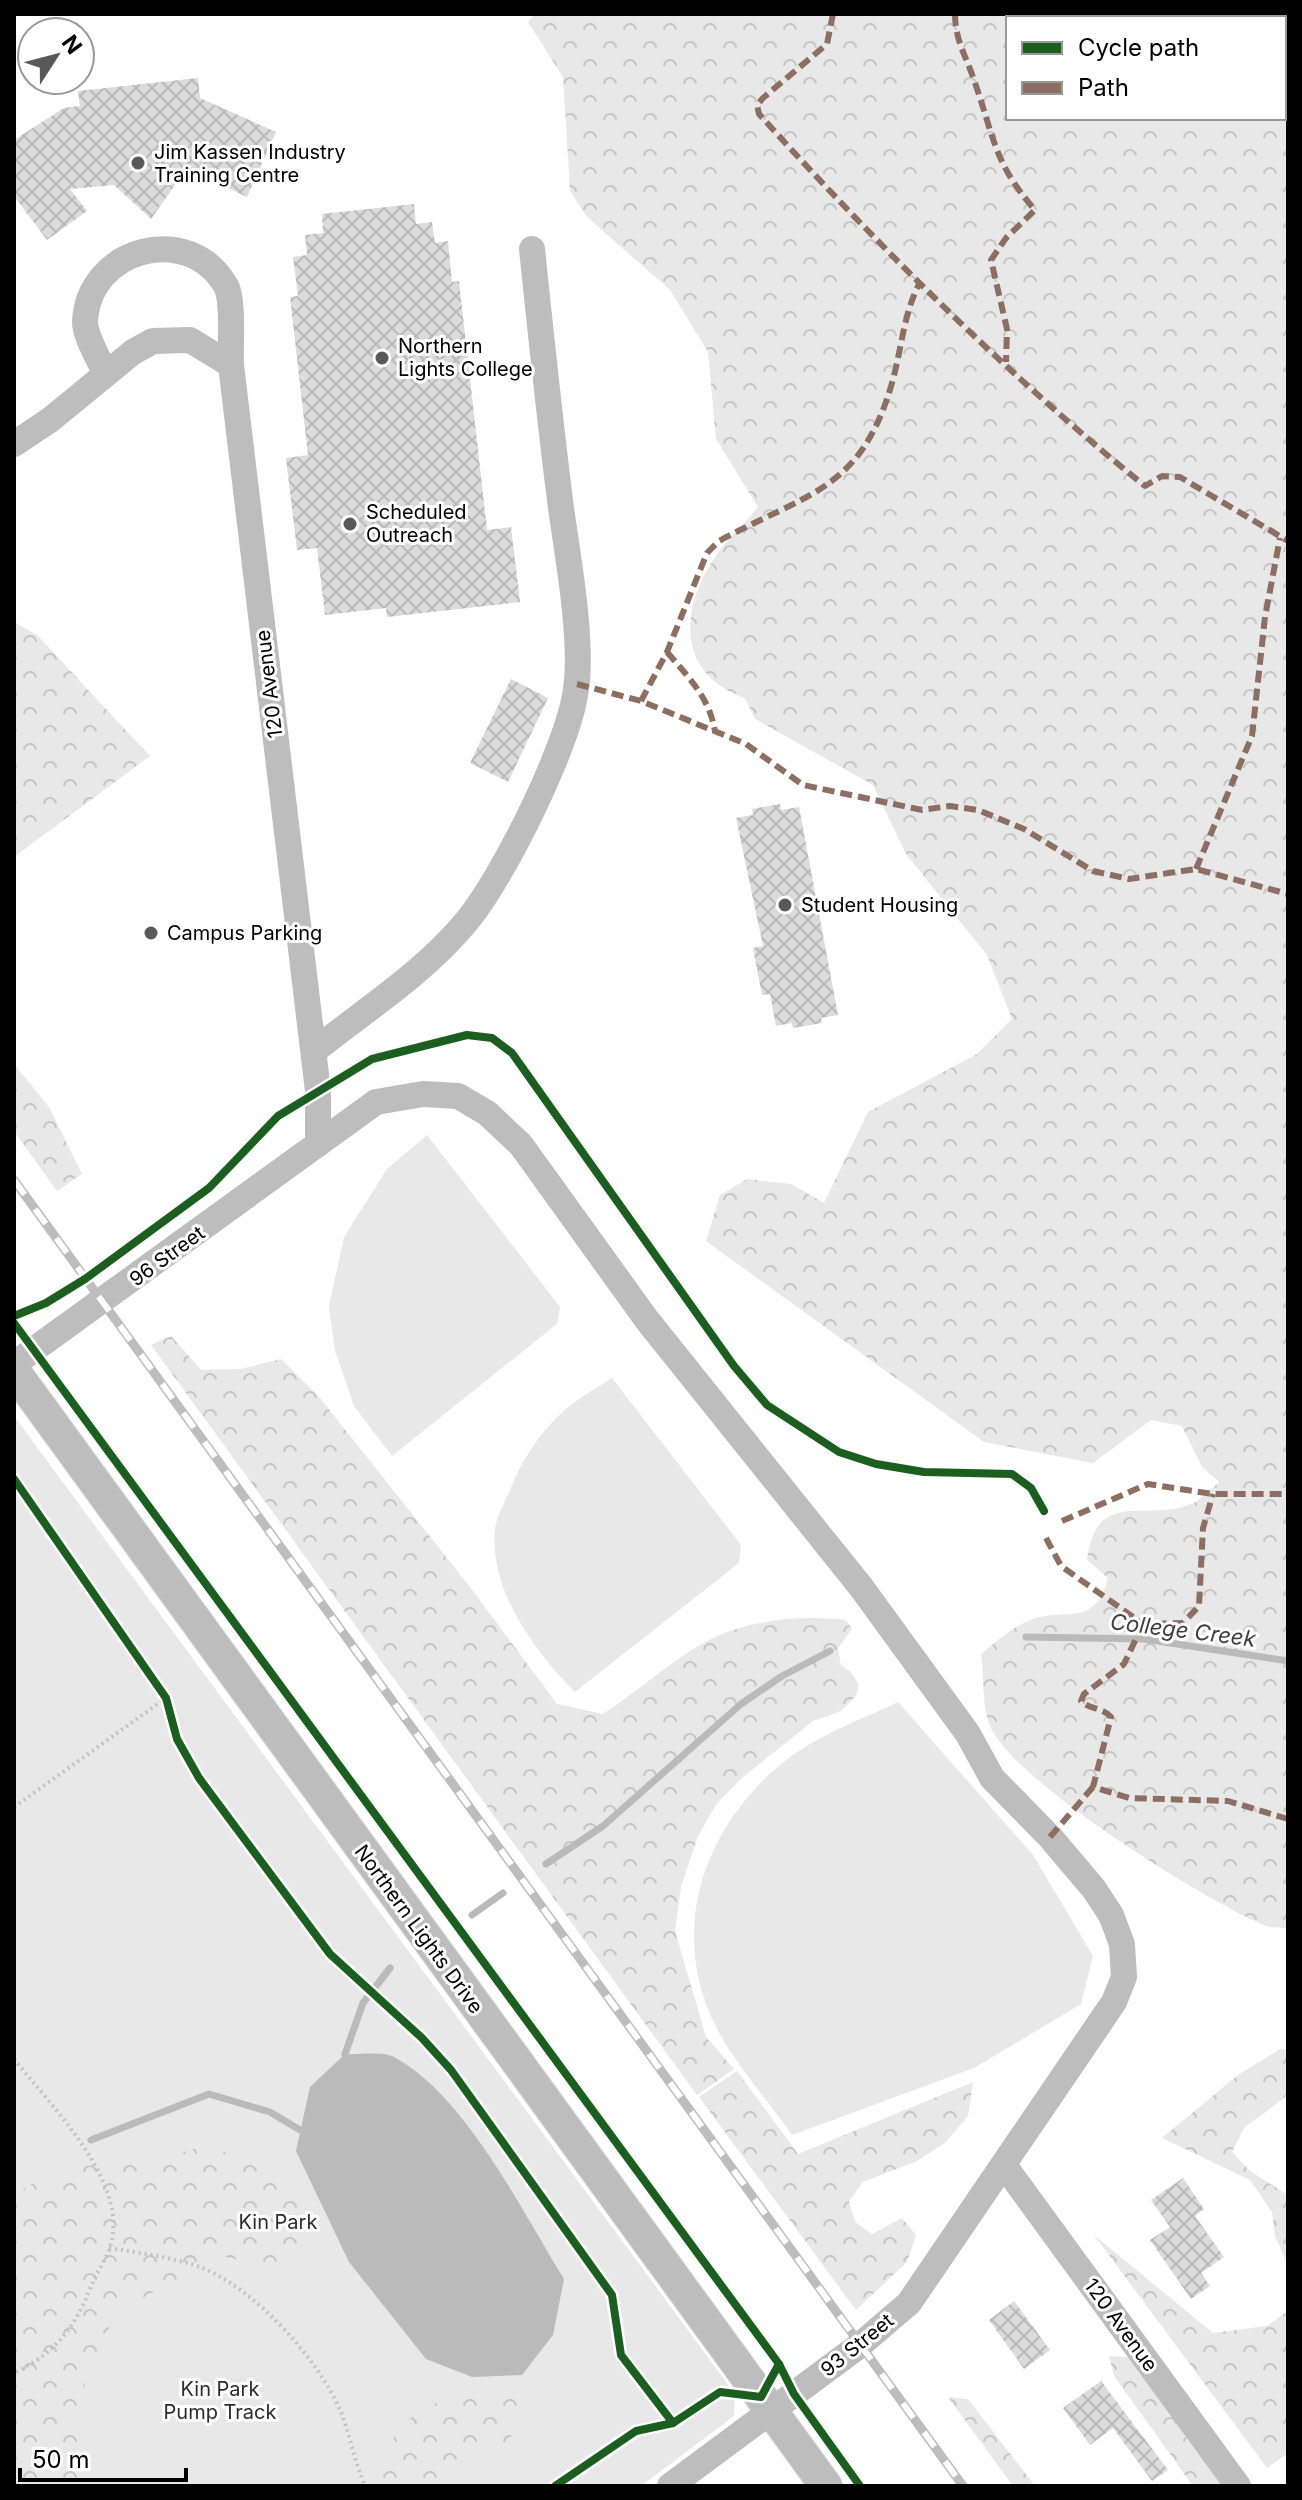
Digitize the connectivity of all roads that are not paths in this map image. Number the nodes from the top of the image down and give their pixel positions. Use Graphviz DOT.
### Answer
graph roads {
  1 [pos="532,249"];
  2 [pos="231,365"];
  3 [pos="105,373"];
  4 [pos="14,444"];
  5 [pos="314,1051"];
  6 [pos="318,1144"];
  7 [pos="14,1364"];
  8 [pos="14,1371"];
  9 [pos="1004,2165"];
  10 [pos="772,2410"];
  11 [pos="670,2486"];
  12 [pos="826,2486"];
  13 [pos="1238,2486"];
  1 -- 5 [label="street"];
  2 -- 3 [label="street"];
  2 -- 3 [label="street, 120 Avenue"];
  2 -- 5 [label="street, 120 Avenue"];
  3 -- 4 [label="street"];
  5 -- 6 [label="street, 120 Avenue"];
  6 -- 7 [label="street, 96 Street"];
  6 -- 9 [label="street, 96 Street"];
  8 -- 10 [label="main road, Northern Lights Drive"];
  9 -- 10 [label="street, 93 Street"];
  9 -- 13 [label="street, 120 Avenue"];
  10 -- 11 [label="street, 93 Street"];
  10 -- 12 [label="main road, Northern Lights Drive"];
}
